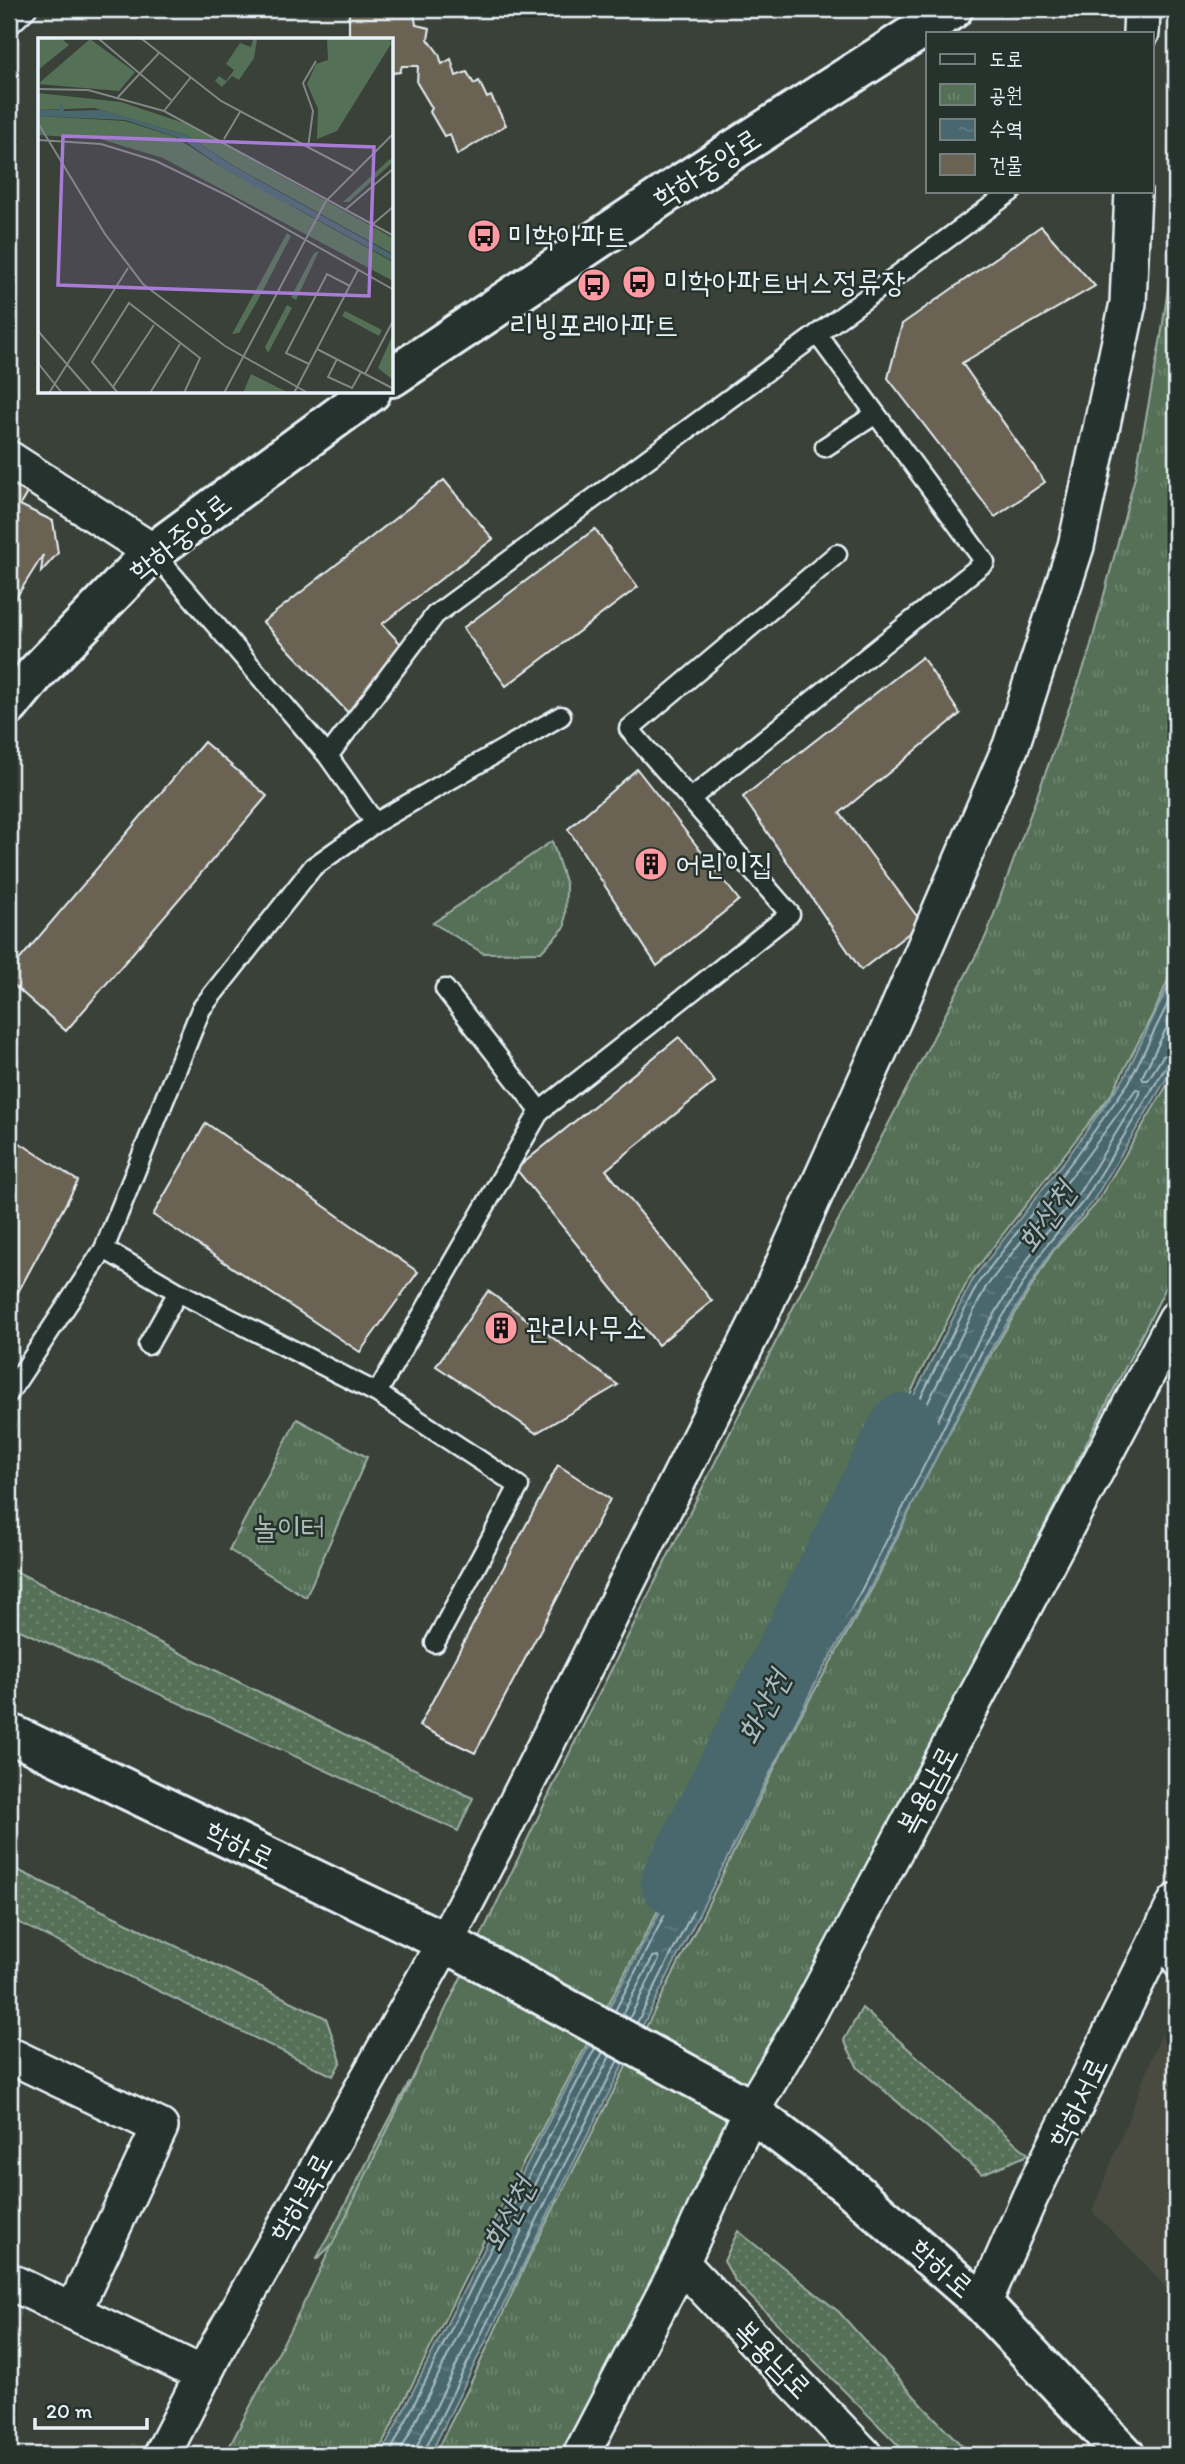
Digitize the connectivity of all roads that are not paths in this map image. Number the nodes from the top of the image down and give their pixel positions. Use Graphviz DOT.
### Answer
graph roads {
  1 [pos="27,9"];
  2 [pos="953,9"];
  3 [pos="1142,9"];
  4 [pos="9,26"];
  5 [pos="1141,32"];
  6 [pos="1011,192"];
  7 [pos="1133,192"];
  8 [pos="817,334"];
  9 [pos="394,376"];
  10 [pos="368,394"];
  11 [pos="876,414"];
  12 [pos="825,447"];
  13 [pos="9,459"];
  14 [pos="153,552"];
  15 [pos="837,554"];
  16 [pos="9,706"];
  17 [pos="561,716"];
  18 [pos="328,756"];
  19 [pos="690,799"];
  20 [pos="375,823"];
  21 [pos="444,989"];
  22 [pos="540,1111"];
  23 [pos="104,1249"];
  24 [pos="178,1292"];
  25 [pos="1176,1319"];
  26 [pos="148,1345"];
  27 [pos="9,1393"];
  28 [pos="377,1393"];
  29 [pos="435,1643"];
  30 [pos="9,1733"];
  31 [pos="1176,1902"];
  32 [pos="1167,1940"];
  33 [pos="458,1949"];
  34 [pos="1176,1970"];
  35 [pos="9,2055"];
  36 [pos="745,2107"];
  37 [pos="681,2263"];
  38 [pos="9,2281"];
  39 [pos="983,2304"];
  40 [pos="73,2312"];
  41 [pos="204,2375"];
  42 [pos="162,2455"];
  43 [pos="581,2455"];
  44 [pos="864,2455"];
  45 [pos="1125,2455"];
  1 -- 4 [label="lane"];
  2 -- 9 [label="street, 학하중앙로"];
  3 -- 5 [label="street"];
  6 -- 8 [label="lane"];
  7 -- 33 [label="street, 학하북로"];
  8 -- 11 [label="lane"];
  8 -- 18 [label="lane"];
  10 -- 14 [label="street, 학하중앙로"];
  11 -- 12 [label="lane"];
  11 -- 19 [label="lane"];
  13 -- 14 [label="street"];
  14 -- 16 [label="street, 학하중앙로"];
  14 -- 18 [label="lane"];
  15 -- 19 [label="lane"];
  17 -- 20 [label="lane"];
  18 -- 20 [label="lane"];
  19 -- 22 [label="lane"];
  20 -- 23 [label="lane"];
  21 -- 22 [label="lane"];
  22 -- 28 [label="lane"];
  23 -- 24 [label="lane"];
  23 -- 27 [label="lane"];
  24 -- 26 [label="lane"];
  24 -- 28 [label="lane"];
  25 -- 36 [label="street, 복용남로"];
  28 -- 29 [label="lane"];
  30 -- 33 [label="street, 학하로"];
  31 -- 32 [label="street, 학하서로"];
  32 -- 34 [label="lane"];
  32 -- 39 [label="street, 학하서로"];
  33 -- 36 [label="street, 학하로"];
  33 -- 41 [label="street, 학하북로"];
  35 -- 40 [label="street"];
  36 -- 37 [label="street, 복용남로"];
  36 -- 39 [label="street, 학하로"];
  37 -- 43 [label="street, 복용남로"];
  37 -- 44 [label="street, 복용남로"];
  38 -- 40 [label="street"];
  39 -- 45 [label="street, 학하로"];
  40 -- 41 [label="street"];
  41 -- 42 [label="street, 학하북로"];
}
